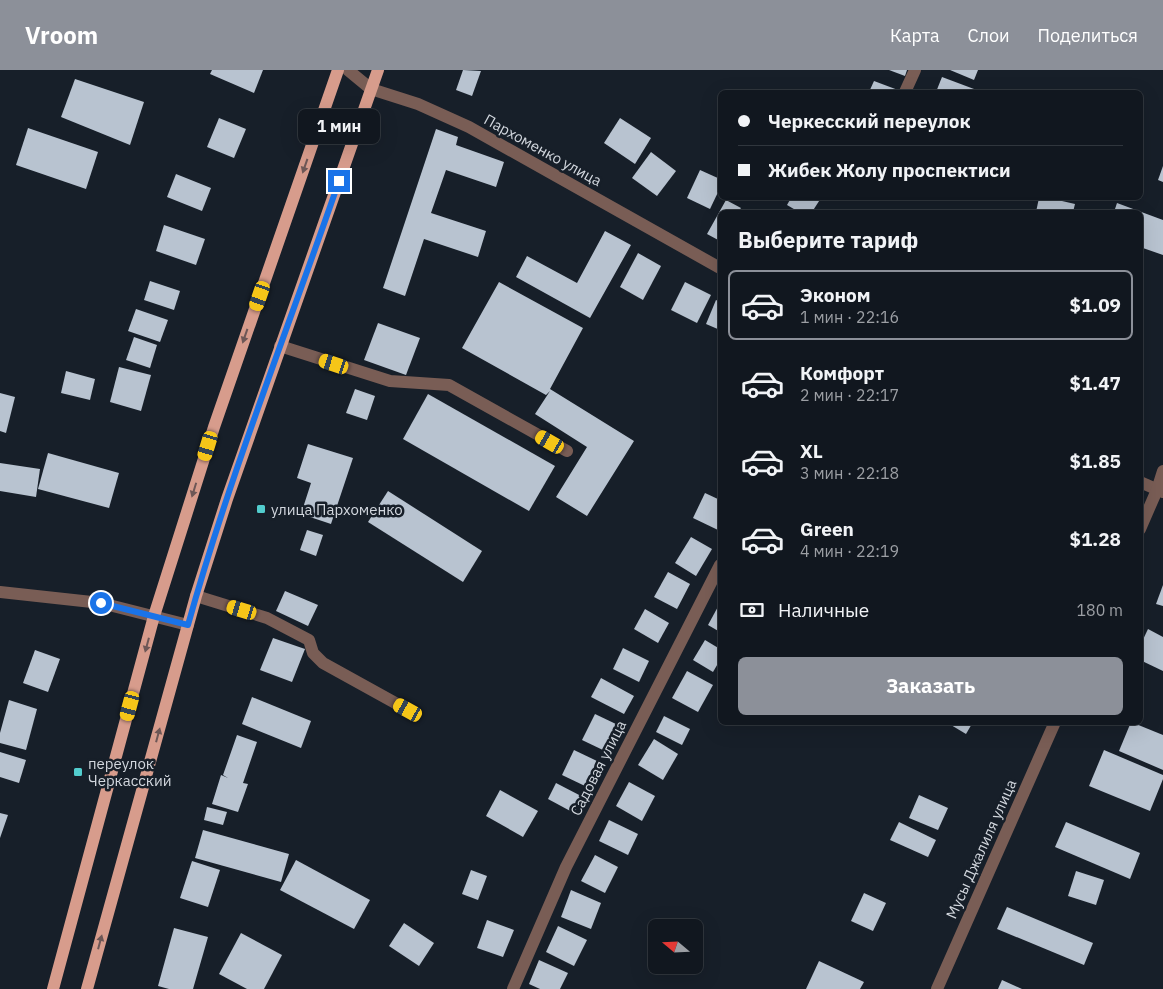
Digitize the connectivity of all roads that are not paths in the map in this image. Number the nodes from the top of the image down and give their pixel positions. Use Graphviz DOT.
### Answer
graph roads {
  1 [pos="338,70"];
  2 [pos="348,70"];
  3 [pos="378,70"];
  4 [pos="915,70"];
  5 [pos="371,89"];
  6 [pos="906,90"];
  7 [pos="718,267"];
  8 [pos="280,346"];
  9 [pos="567,451"];
  10 [pos="1163,471"];
  11 [pos="1143,483"];
  12 [pos="1160,491"];
  13 [pos="1143,523"];
  14 [pos="718,569"];
  15 [pos="0,592"];
  16 [pos="196,596"];
  17 [pos="154,616"];
  18 [pos="188,625"];
  19 [pos="408,710"];
  20 [pos="1054,725"];
  21 [pos="53,989"];
  22 [pos="88,989"];
  23 [pos="513,989"];
  24 [pos="937,989"];
  1 -- 17 [label="main road, one-way"];
  2 -- 5 [label="street, Пархоменко улица"];
  3 -- 5 [label="main road"];
  4 -- 6 [label="street"];
  5 -- 7 [label="street, Пархоменко улица"];
  5 -- 8 [label="main road"];
  8 -- 9 [label="street"];
  8 -- 16 [label="main road"];
  10 -- 12 [label="street"];
  11 -- 12 [label="street"];
  12 -- 13 [label="street"];
  14 -- 23 [label="street, Садовая улица"];
  15 -- 17 [label="street"];
  16 -- 18 [label="main road"];
  16 -- 19 [label="street"];
  17 -- 18 [label="street"];
  17 -- 21 [label="main road, one-way"];
  22 -- 18 [label="main road, one-way"];
  20 -- 24 [label="street, Мусы Джалиля улица"];
}
